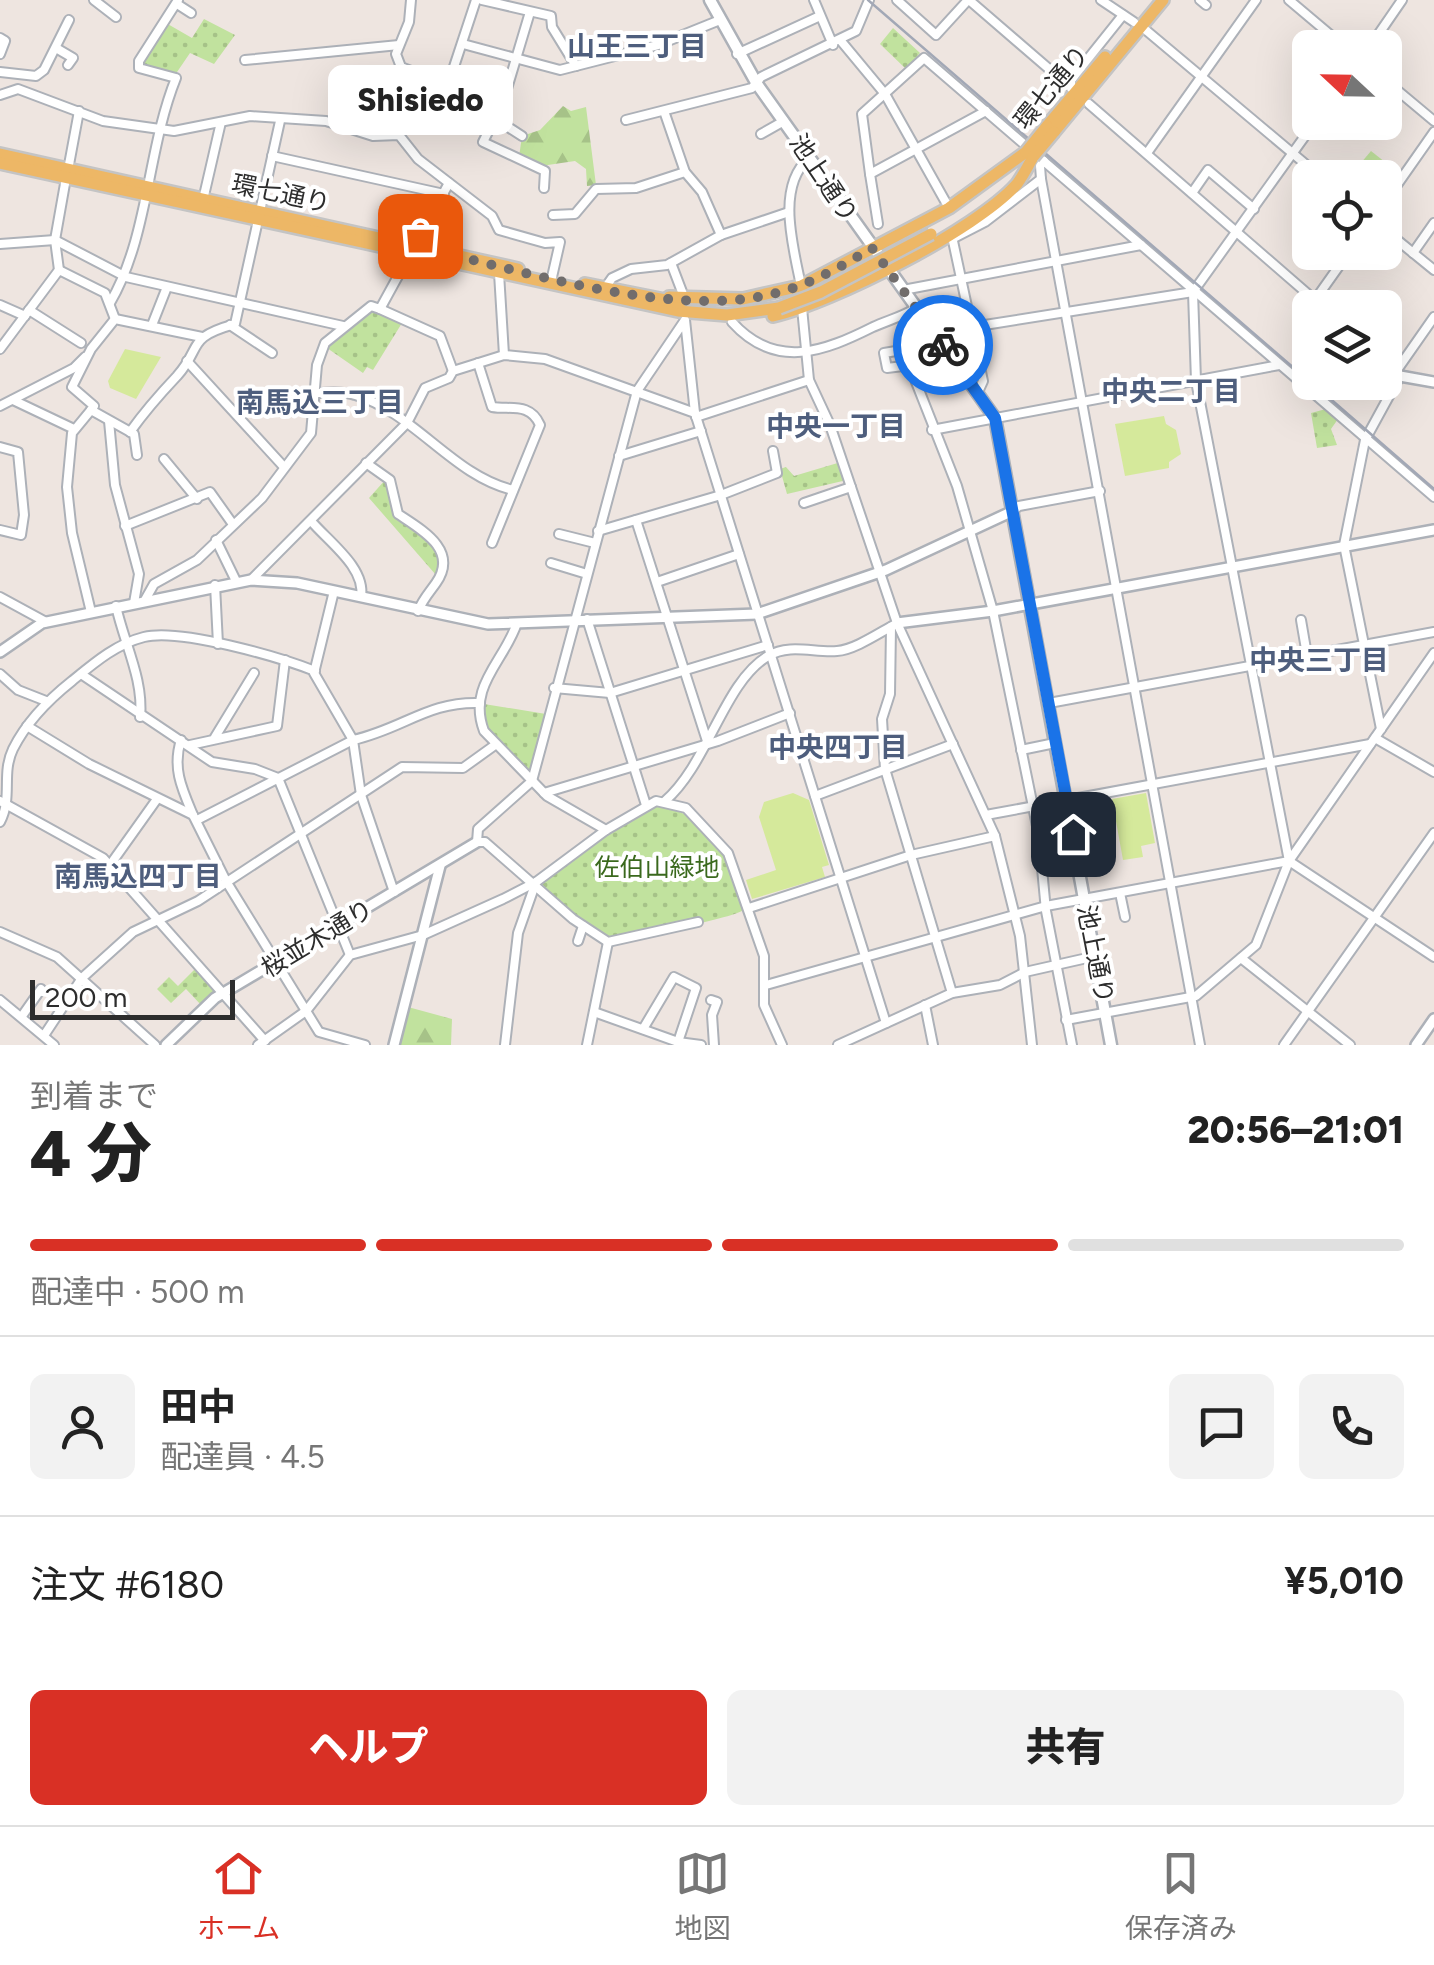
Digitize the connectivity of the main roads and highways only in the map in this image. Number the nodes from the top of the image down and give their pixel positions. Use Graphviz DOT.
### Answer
graph roads {
  1 [pos="710,0"];
  2 [pos="1153,0"];
  3 [pos="1163,0"];
  4 [pos="1133,21"];
  5 [pos="0,154"];
  6 [pos="1036,159"];
  7 [pos="0,163"];
  8 [pos="67,174"];
  9 [pos="144,191"];
  10 [pos="258,216"];
  11 [pos="872,248"];
  12 [pos="412,250"];
  13 [pos="886,266"];
  14 [pos="654,302"];
  15 [pos="778,304"];
  16 [pos="681,316"];
  17 [pos="1111,1045"];
  1 -- 11 [label="main road, 池上通り"];
  2 -- 4 [label="main road, 環七通り"];
  3 -- 4 [label="main road, 環七通り"];
  4 -- 6 [label="main road, 環七通り, bridge"];
  5 -- 8 [label="main road, 環七通り"];
  6 -- 11 [label="main road"];
  6 -- 13 [label="main road"];
  6 -- 15 [label="main road, 環七通り, bridge"];
  7 -- 8 [label="main road, 環七通り"];
  8 -- 9 [label="main road, 環七通り"];
  9 -- 10 [label="main road, 環七通り"];
  9 -- 10 [label="main road, 環七通り"];
  10 -- 12 [label="main road, 環七通り"];
  11 -- 13 [label="main road, 池上通り"];
  11 -- 14 [label="main road"];
  12 -- 14 [label="main road, 環七通り"];
  12 -- 14 [label="main road, 環七通り"];
  13 -- 16 [label="main road"];
  13 -- 17 [label="main road, 池上通り"];
  14 -- 15 [label="main road, 環七通り"];
  14 -- 16 [label="main road"];
  15 -- 16 [label="main road, 環七通り"];
}
